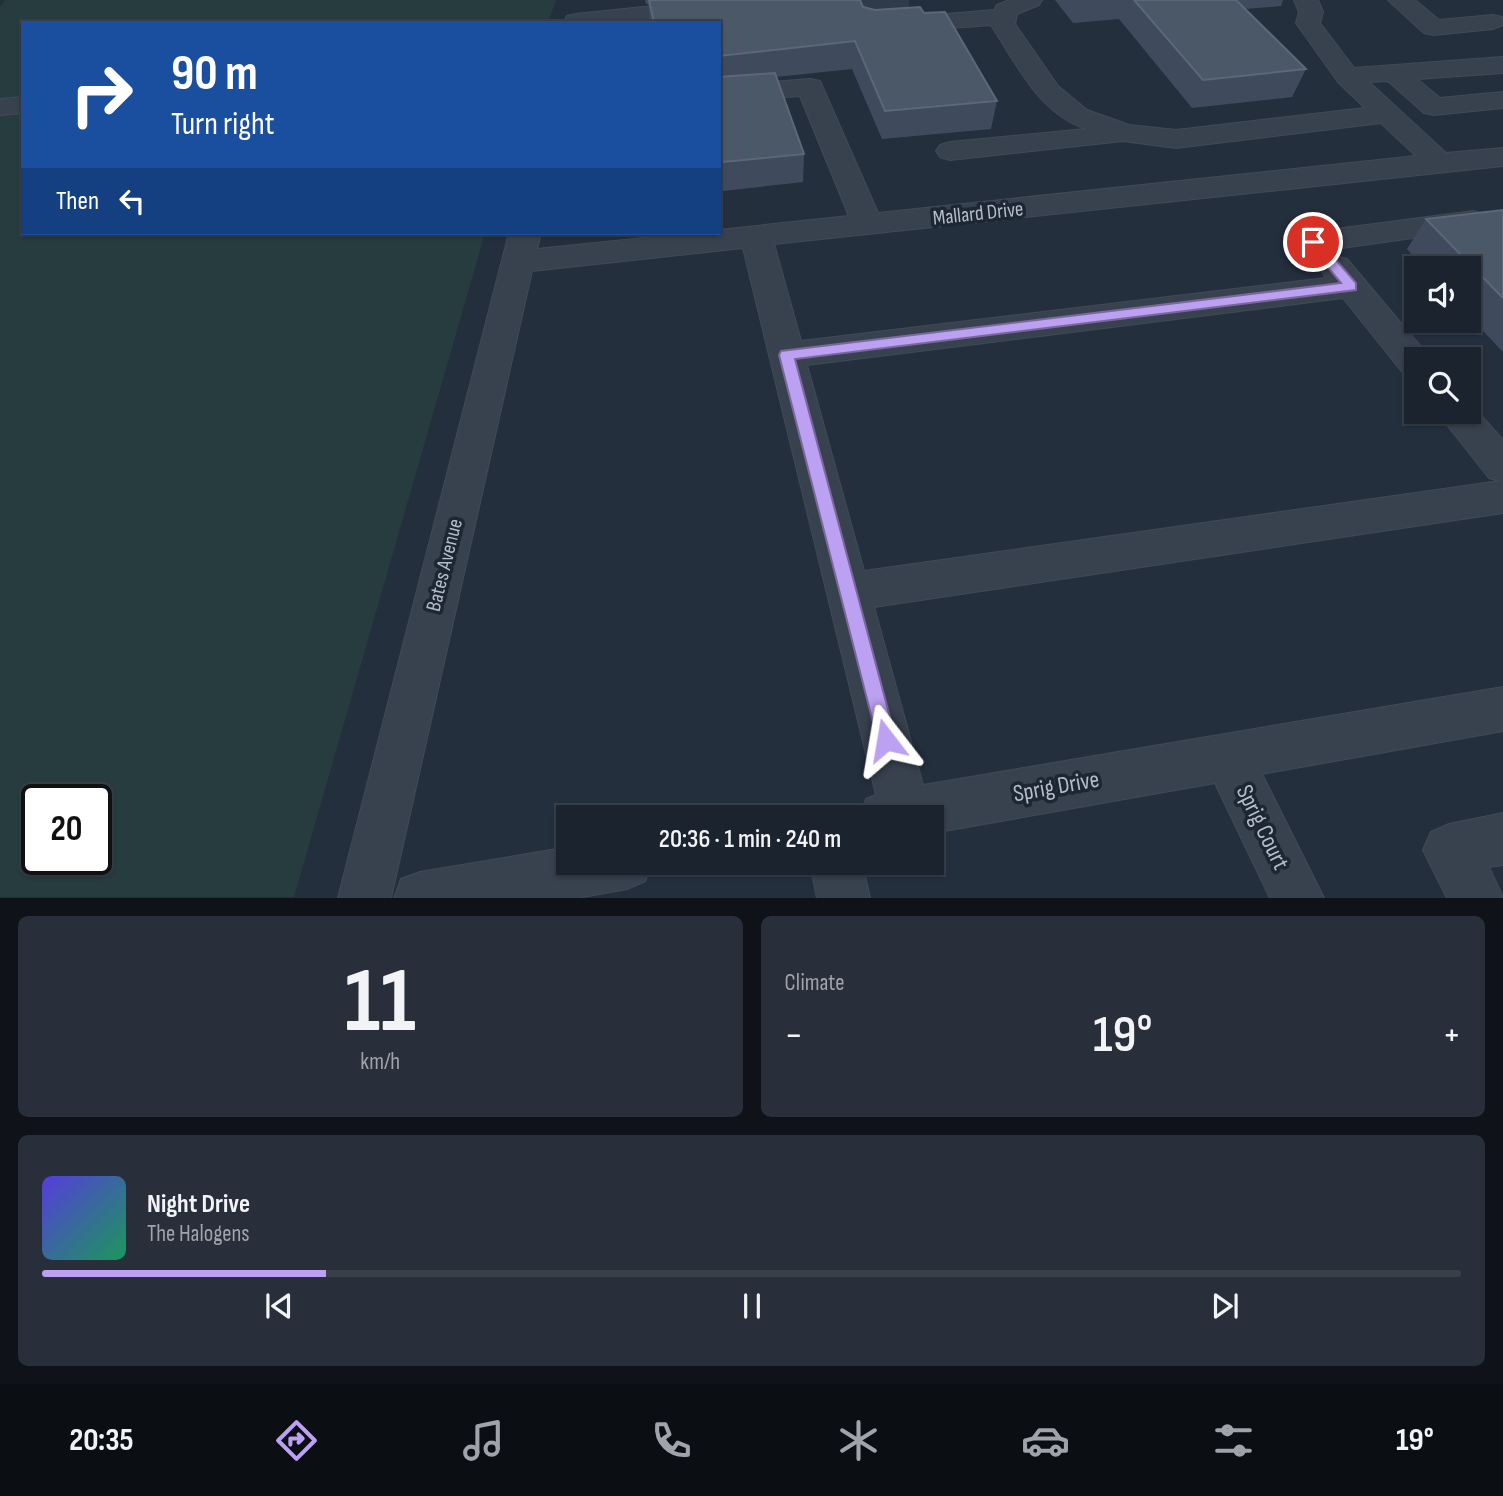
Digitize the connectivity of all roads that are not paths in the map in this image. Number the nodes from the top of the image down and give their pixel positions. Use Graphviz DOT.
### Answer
graph roads {
  1 [pos="782,0"];
  2 [pos="1030,0"];
  3 [pos="1306,0"];
  4 [pos="1399,0"];
  5 [pos="1465,0"];
  6 [pos="578,15"];
  7 [pos="1005,16"];
  8 [pos="1498,26"];
  9 [pos="872,28"];
  10 [pos="1503,65"];
  11 [pos="1393,72"];
  12 [pos="1347,76"];
  13 [pos="721,94"];
  14 [pos="1503,100"];
  15 [pos="21,105"];
  16 [pos="0,107"];
  17 [pos="1386,114"];
  18 [pos="1125,133"];
  19 [pos="950,151"];
  20 [pos="1503,157"];
  21 [pos="1439,162"];
  22 [pos="1499,218"];
  23 [pos="868,225"];
  24 [pos="755,236"];
  25 [pos="669,239"];
  26 [pos="521,247"];
  27 [pos="1351,286"];
  28 [pos="1404,350"];
  29 [pos="786,355"];
  30 [pos="1466,424"];
  31 [pos="1503,467"];
  32 [pos="1503,497"];
  33 [pos="848,592"];
  34 [pos="1503,709"];
  35 [pos="1227,755"];
  36 [pos="893,805"];
  37 [pos="944,806"];
  38 [pos="1503,839"];
  39 [pos="556,875"];
  40 [pos="839,875"];
  41 [pos="364,898"];
  42 [pos="420,898"];
  43 [pos="844,898"];
  44 [pos="1298,898"];
  45 [pos="1477,898"];
  1 -- 6 [label="street"];
  2 -- 7 [label="street"];
  3 -- 12 [label="street"];
  4 -- 8 [label="street"];
  5 -- 8 [label="street"];
  7 -- 9 [label="street"];
  7 -- 18 [label="street"];
  10 -- 11 [label="street"];
  11 -- 12 [label="street"];
  11 -- 14 [label="street"];
  12 -- 17 [label="street"];
  13 -- 23 [label="street"];
  15 -- 16 [label="street"];
  17 -- 18 [label="street"];
  17 -- 21 [label="street"];
  18 -- 19 [label="street"];
  20 -- 21 [label="street, Mallard Drive"];
  21 -- 23 [label="street, Mallard Drive"];
  22 -- 27 [label="street"];
  23 -- 24 [label="street, Mallard Drive"];
  24 -- 25 [label="street, Mallard Drive"];
  24 -- 29 [label="street"];
  25 -- 26 [label="street, Mallard Drive"];
  26 -- 41 [label="street, Bates Avenue"];
  27 -- 28 [label="street"];
  27 -- 29 [label="street"];
  29 -- 33 [label="street"];
  30 -- 31 [label="street"];
  32 -- 33 [label="street"];
  33 -- 36 [label="street"];
  34 -- 35 [label="street, Sprig Drive"];
  35 -- 37 [label="street, Sprig Drive"];
  35 -- 44 [label="street, Sprig Court"];
  38 -- 45 [label="street"];
  39 -- 42 [label="street"];
  40 -- 43 [label="street"];
}
